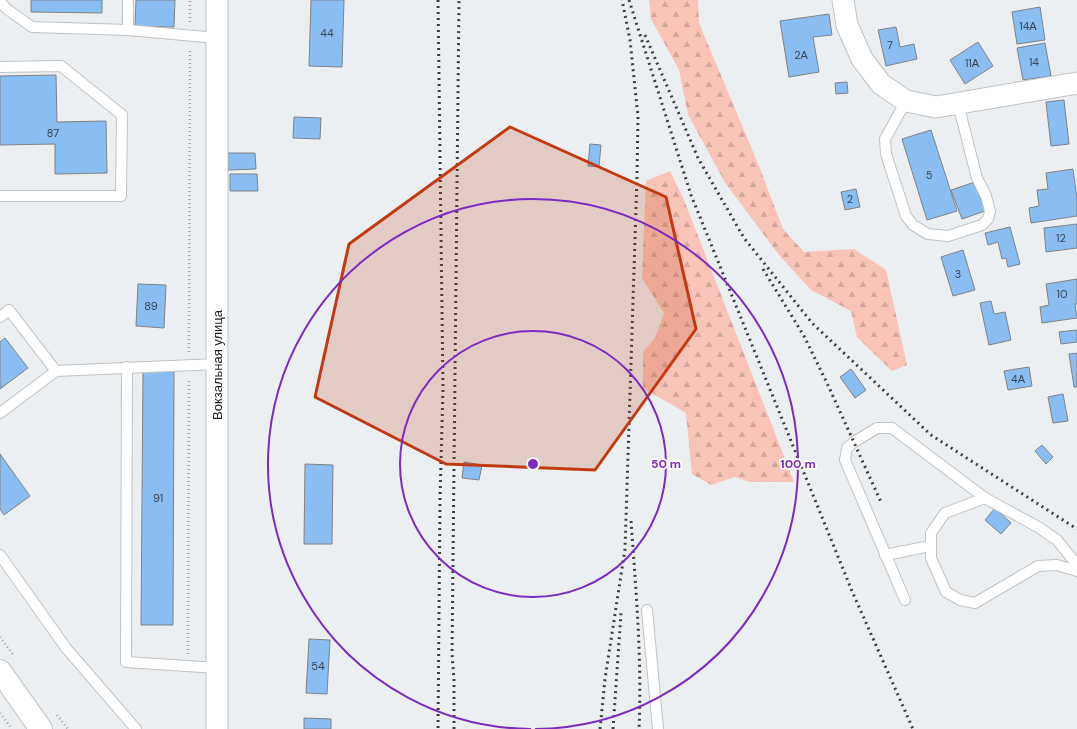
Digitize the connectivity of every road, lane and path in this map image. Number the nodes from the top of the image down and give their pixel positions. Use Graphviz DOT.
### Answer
graph roads {
  1 [pos="128,0"];
  2 [pos="190,0"];
  3 [pos="217,0"];
  4 [pos="843,0"];
  5 [pos="0,2"];
  6 [pos="128,30"];
  7 [pos="190,35"];
  8 [pos="217,38"];
  9 [pos="0,67"];
  10 [pos="1077,83"];
  11 [pos="906,101"];
  12 [pos="958,104"];
  13 [pos="0,196"];
  14 [pos="0,317"];
  15 [pos="217,364"];
  16 [pos="189,365"];
  17 [pos="127,367"];
  18 [pos="56,371"];
  19 [pos="0,413"];
  20 [pos="985,498"];
  21 [pos="930,546"];
  22 [pos="0,554"];
  23 [pos="885,555"];
  24 [pos="1077,565"];
  25 [pos="1077,572"];
  26 [pos="905,600"];
  27 [pos="648,610"];
  28 [pos="188,666"];
  29 [pos="217,668"];
  30 [pos="0,671"];
  31 [pos="0,713"];
  32 [pos="12,729"];
  33 [pos="41,729"];
  34 [pos="136,729"];
  35 [pos="217,729"];
  36 [pos="658,729"];
  1 -- 6 [label="lane"];
  2 -- 7 [label="path"];
  3 -- 8 [label="street, Вокзальная улица"];
  4 -- 11 [label="street"];
  5 -- 6 [label="lane"];
  6 -- 7 [label="lane"];
  7 -- 8 [label="lane"];
  7 -- 16 [label="path"];
  8 -- 15 [label="street, Вокзальная улица"];
  9 -- 13 [label="lane"];
  10 -- 12 [label="street"];
  11 -- 12 [label="street"];
  11 -- 12 [label="lane"];
  14 -- 18 [label="lane"];
  15 -- 16 [label="lane"];
  15 -- 29 [label="street, Вокзальная улица"];
  16 -- 17 [label="lane"];
  16 -- 28 [label="path"];
  17 -- 18 [label="lane"];
  17 -- 28 [label="lane"];
  18 -- 19 [label="lane"];
  20 -- 21 [label="lane"];
  20 -- 23 [label="lane"];
  20 -- 24 [label="lane"];
  21 -- 23 [label="lane"];
  21 -- 25 [label="lane"];
  22 -- 34 [label="lane"];
  23 -- 26 [label="lane"];
  27 -- 36 [label="lane"];
  28 -- 29 [label="lane"];
  29 -- 35 [label="street, Вокзальная улица"];
  30 -- 33 [label="main road"];
  31 -- 32 [label="path"];
}
